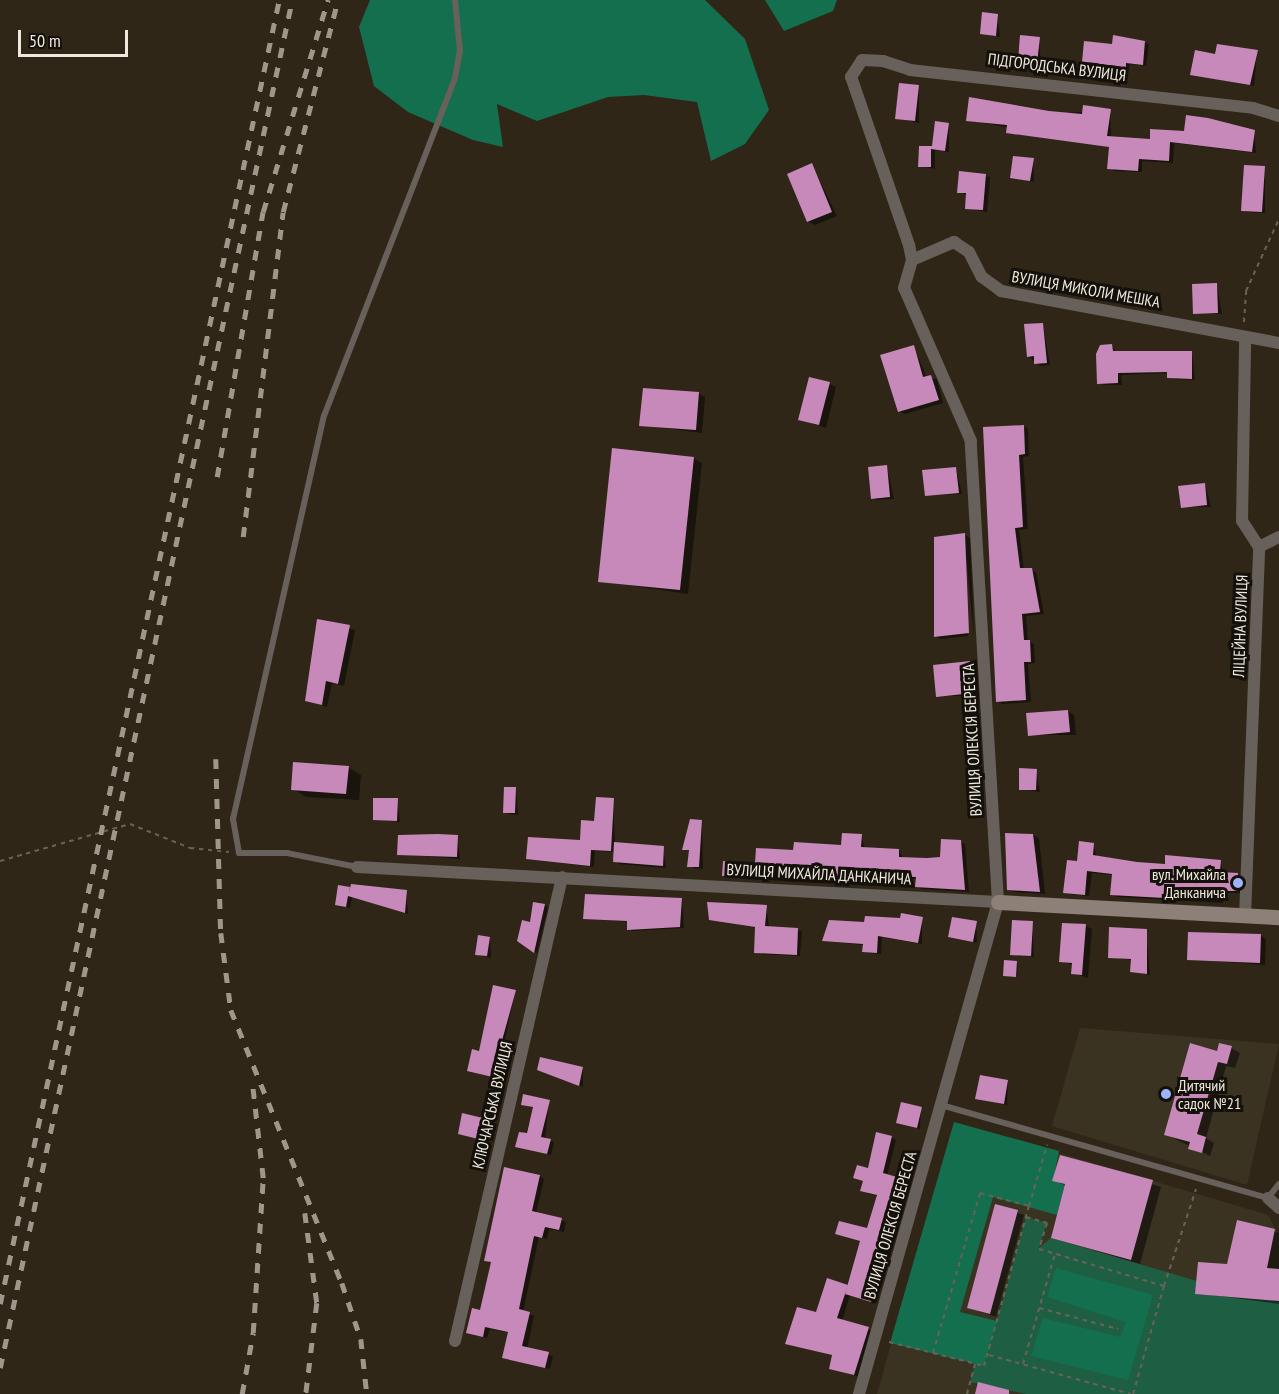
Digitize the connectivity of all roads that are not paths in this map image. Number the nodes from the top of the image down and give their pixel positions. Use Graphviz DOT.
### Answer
graph roads {
  1 [pos="455,0"];
  2 [pos="1279,116"];
  3 [pos="912,260"];
  4 [pos="1245,341"];
  5 [pos="1279,343"];
  6 [pos="1279,537"];
  7 [pos="1259,547"];
  8 [pos="357,867"];
  9 [pos="562,877"];
  10 [pos="998,902"];
  11 [pos="1279,916"];
  12 [pos="1245,917"];
  13 [pos="941,1105"];
  14 [pos="1279,1184"];
  15 [pos="1268,1198"];
  16 [pos="1279,1208"];
  17 [pos="455,1341"];
  18 [pos="859,1394"];
  1 -- 8 [label="lane"];
  2 -- 3 [label="street, ПІДГОРОДСЬКА ВУЛИЦЯ"];
  3 -- 4 [label="street, ВУЛИЦЯ МИКОЛИ МЕШКА"];
  3 -- 10 [label="street, ВУЛИЦЯ ОЛЕКСІЯ БЕРЕСТА"];
  4 -- 5 [label="street, ВУЛИЦЯ МИКОЛИ МЕШКА"];
  4 -- 7 [label="street"];
  6 -- 7 [label="street"];
  7 -- 12 [label="street, ЛІЦЕЙНА ВУЛИЦЯ"];
  8 -- 9 [label="street, ВУЛИЦЯ МИХАЙЛА ДАНКАНИЧА"];
  9 -- 10 [label="street, ВУЛИЦЯ МИХАЙЛА ДАНКАНИЧА"];
  9 -- 17 [label="street, КЛЮЧАРСЬКА ВУЛИЦЯ"];
  10 -- 12 [label="street, ВУЛИЦЯ МИХАЙЛА ДАНКАНИЧА"];
  10 -- 13 [label="street, ВУЛИЦЯ ОЛЕКСІЯ БЕРЕСТА"];
  11 -- 12 [label="street, ВУЛИЦЯ МИХАЙЛА ДАНКАНИЧА"];
  13 -- 15 [label="lane"];
  13 -- 18 [label="street, ВУЛИЦЯ ОЛЕКСІЯ БЕРЕСТА"];
  14 -- 15 [label="lane"];
  15 -- 16 [label="street"];
}
